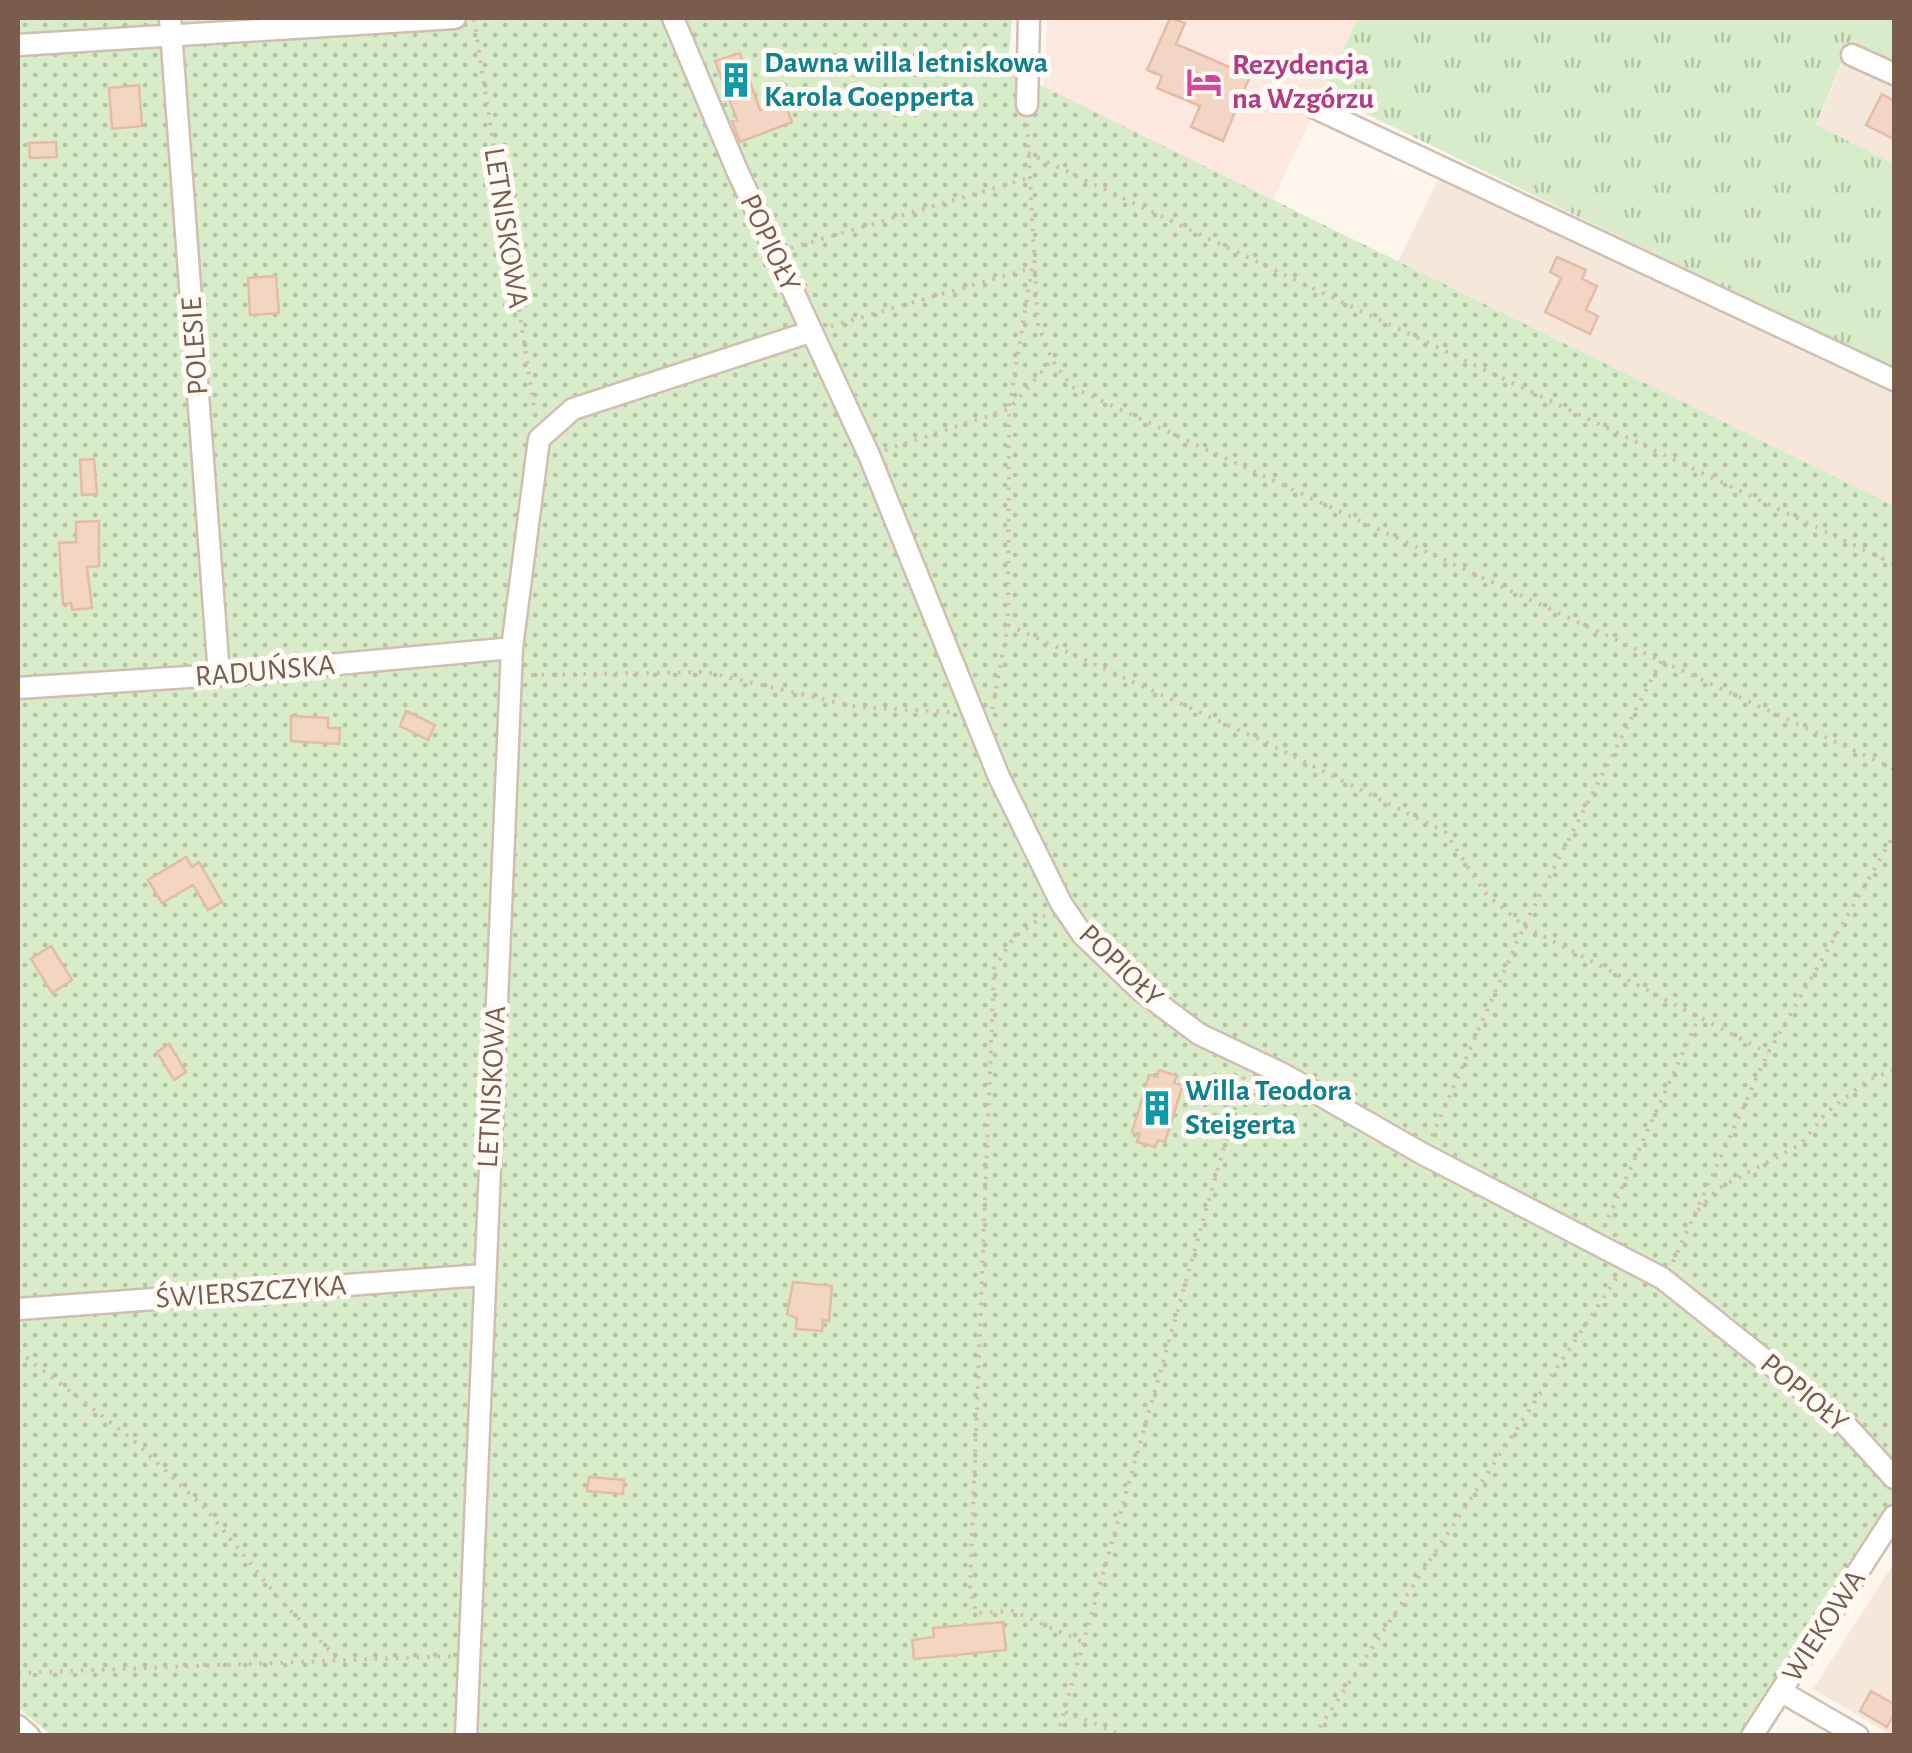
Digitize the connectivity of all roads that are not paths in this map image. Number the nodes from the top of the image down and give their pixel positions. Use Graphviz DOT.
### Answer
graph roads {
  1 [pos="455,18"];
  2 [pos="674,18"];
  3 [pos="1029,18"];
  4 [pos="171,27"];
  5 [pos="18,46"];
  6 [pos="1852,55"];
  7 [pos="1894,74"];
  8 [pos="1027,105"];
  9 [pos="1315,108"];
  10 [pos="810,332"];
  11 [pos="1894,380"];
  12 [pos="512,648"];
  13 [pos="219,675"];
  14 [pos="18,688"];
  15 [pos="484,1275"];
  16 [pos="18,1309"];
  17 [pos="1894,1478"];
  18 [pos="1894,1516"];
  19 [pos="1782,1692"];
  20 [pos="18,1726"];
  21 [pos="29,1736"];
  22 [pos="466,1736"];
  23 [pos="1752,1736"];
  24 [pos="1858,1736"];
  1 -- 4 [label="street"];
  2 -- 10 [label="street, POPIOŁY"];
  3 -- 8 [label="street"];
  4 -- 5 [label="street"];
  4 -- 13 [label="street, POLESIE"];
  6 -- 7 [label="street"];
  9 -- 11 [label="street"];
  10 -- 12 [label="street, LETNISKOWA"];
  10 -- 17 [label="street, POPIOŁY"];
  12 -- 13 [label="street, RADUŃSKA"];
  12 -- 15 [label="street, LETNISKOWA"];
  13 -- 14 [label="street, RADUŃSKA"];
  15 -- 16 [label="street, ŚWIERSZCZYKA"];
  15 -- 22 [label="street, LETNISKOWA"];
  18 -- 19 [label="street, WIEKOWA"];
  19 -- 23 [label="street, WIEKOWA"];
  19 -- 24 [label="street"];
  20 -- 21 [label="street"];
}
